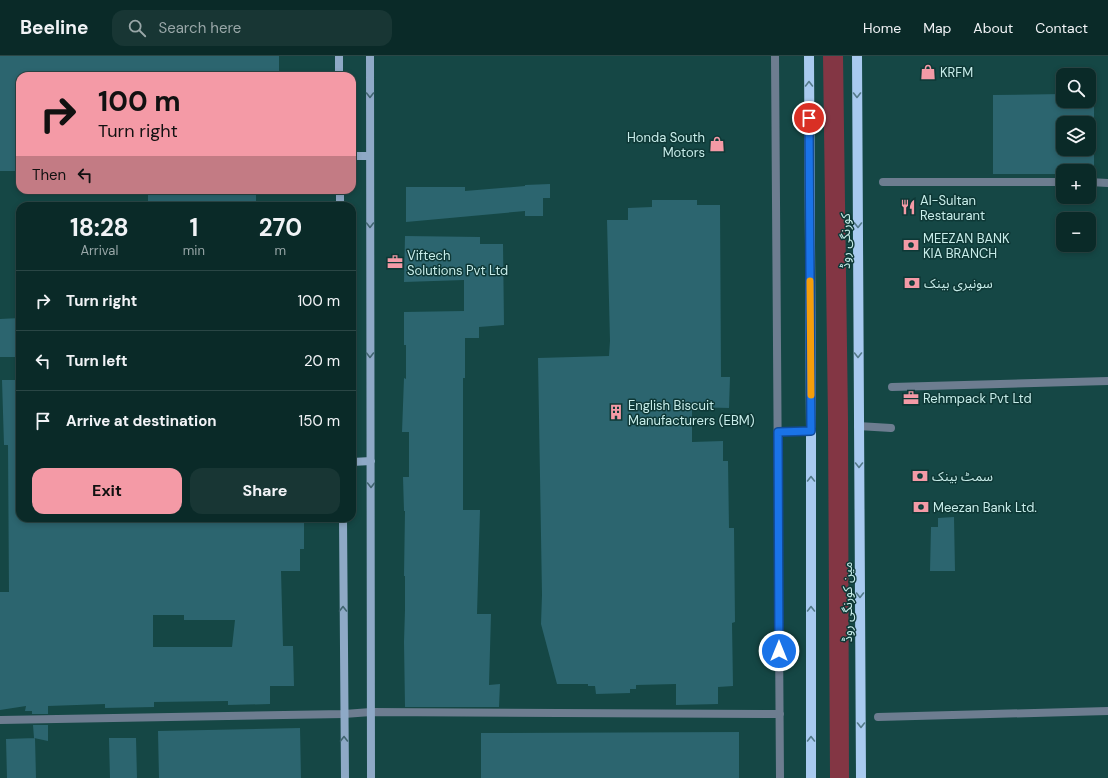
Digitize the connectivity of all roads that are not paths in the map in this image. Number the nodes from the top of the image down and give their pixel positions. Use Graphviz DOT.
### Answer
graph roads {
  1 [pos="339,56"];
  2 [pos="370,56"];
  3 [pos="775,56"];
  4 [pos="809,56"];
  5 [pos="857,56"];
  6 [pos="339,72"];
  7 [pos="356,156"];
  8 [pos="370,156"];
  9 [pos="883,182"];
  10 [pos="1056,182"];
  11 [pos="1096,182"];
  12 [pos="1108,182"];
  13 [pos="1108,381"];
  14 [pos="892,388"];
  15 [pos="858,426"];
  16 [pos="891,428"];
  17 [pos="811,431"];
  18 [pos="778,432"];
  19 [pos="370,461"];
  20 [pos="356,462"];
  21 [pos="343,522"];
  22 [pos="1108,711"];
  23 [pos="370,712"];
  24 [pos="344,714"];
  25 [pos="780,714"];
  26 [pos="878,717"];
  27 [pos="0,720"];
  28 [pos="345,778"];
  29 [pos="371,778"];
  30 [pos="780,778"];
  31 [pos="811,778"];
  32 [pos="861,778"];
  1 -- 6 [label="street"];
  2 -- 8 [label="street, one-way"];
  3 -- 18 [label="street"];
  17 -- 4 [label="main road, one-way"];
  5 -- 15 [label="main road, کورنگی روڈ, one-way"];
  7 -- 8 [label="street"];
  8 -- 19 [label="street, one-way"];
  9 -- 10 [label="street"];
  11 -- 12 [label="street"];
  13 -- 14 [label="street"];
  15 -- 16 [label="street"];
  15 -- 32 [label="main road, مین کورنگی روڈ, one-way"];
  17 -- 18 [label="street"];
  31 -- 17 [label="main road, one-way"];
  18 -- 25 [label="street"];
  19 -- 20 [label="street"];
  19 -- 23 [label="street, one-way"];
  24 -- 21 [label="street, one-way"];
  22 -- 26 [label="street"];
  23 -- 24 [label="street"];
  23 -- 25 [label="street"];
  23 -- 29 [label="street"];
  24 -- 27 [label="street"];
  28 -- 24 [label="street, one-way"];
  25 -- 30 [label="street"];
}
